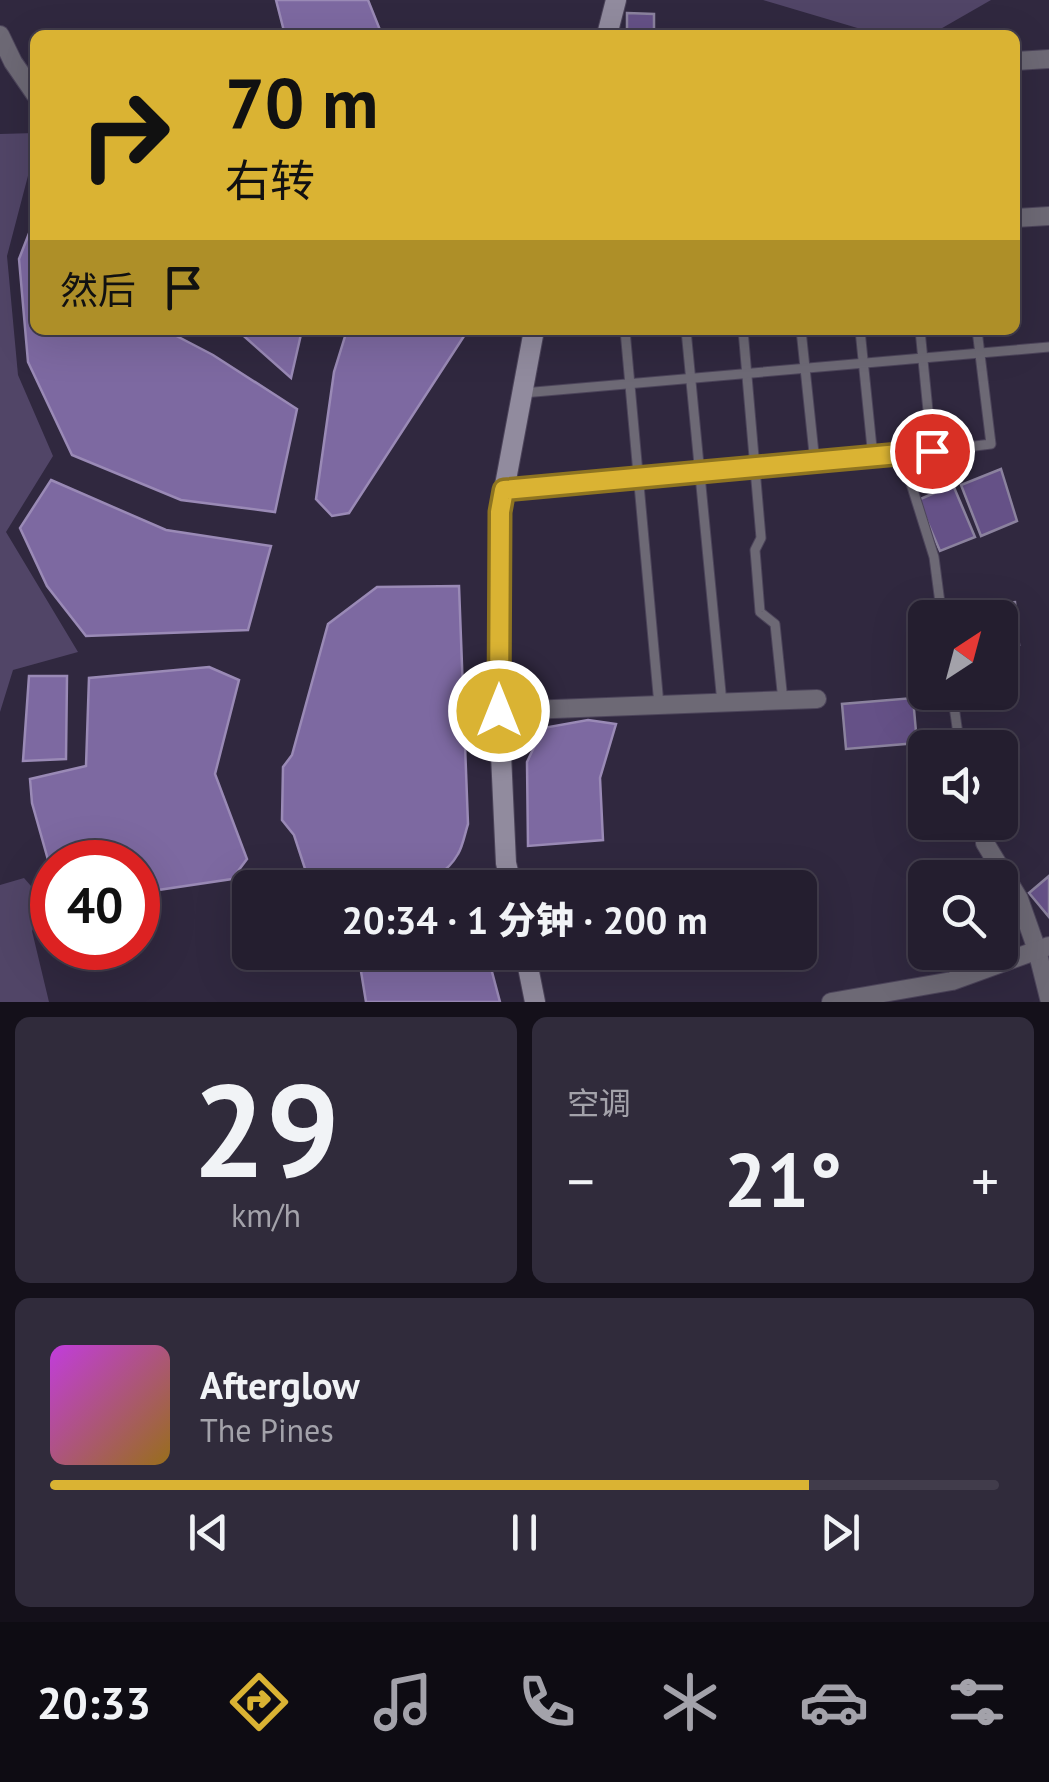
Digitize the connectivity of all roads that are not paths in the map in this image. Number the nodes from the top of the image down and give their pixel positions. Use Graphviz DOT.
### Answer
graph roads {
  1 [pos="616,0"];
  2 [pos="608,30"];
  3 [pos="0,35"];
  4 [pos="1049,59"];
  5 [pos="1020,61"];
  6 [pos="30,87"];
  7 [pos="1049,216"];
  8 [pos="1020,218"];
  9 [pos="533,335"];
  10 [pos="625,335"];
  11 [pos="687,335"];
  12 [pos="743,335"];
  13 [pos="802,335"];
  14 [pos="861,335"];
  15 [pos="921,335"];
  16 [pos="978,335"];
  17 [pos="1049,347"];
  18 [pos="980,354"];
  19 [pos="923,359"];
  20 [pos="864,364"];
  21 [pos="806,369"];
  22 [pos="747,374"];
  23 [pos="691,378"];
  24 [pos="630,384"];
  25 [pos="523,392"];
  26 [pos="932,451"];
  27 [pos="902,456"];
  28 [pos="873,458"];
  29 [pos="815,463"];
  30 [pos="755,468"];
  31 [pos="700,473"];
  32 [pos="639,478"];
  33 [pos="504,490"];
  34 [pos="940,600"];
  35 [pos="817,700"];
  36 [pos="783,701"];
  37 [pos="722,703"];
  38 [pos="659,706"];
  39 [pos="499,711"];
  40 [pos="983,840"];
  41 [pos="985,844"];
  42 [pos="508,870"];
  43 [pos="1043,948"];
  44 [pos="529,970"];
  45 [pos="1049,998"];
  46 [pos="535,1002"];
  47 [pos="831,1002"];
  1 -- 2 [label="street"];
  3 -- 6 [label="street"];
  4 -- 5 [label="street"];
  7 -- 8 [label="street"];
  9 -- 25 [label="street"];
  10 -- 24 [label="lane"];
  11 -- 23 [label="lane"];
  12 -- 22 [label="lane"];
  13 -- 21 [label="lane"];
  14 -- 20 [label="lane"];
  15 -- 19 [label="lane"];
  16 -- 18 [label="lane"];
  17 -- 18 [label="lane"];
  18 -- 19 [label="lane"];
  18 -- 26 [label="lane"];
  19 -- 20 [label="lane"];
  19 -- 26 [label="lane"];
  20 -- 21 [label="lane"];
  20 -- 28 [label="lane"];
  21 -- 22 [label="lane"];
  21 -- 29 [label="lane"];
  22 -- 23 [label="lane"];
  22 -- 30 [label="lane"];
  23 -- 24 [label="lane"];
  23 -- 31 [label="lane"];
  24 -- 25 [label="lane"];
  24 -- 32 [label="lane"];
  25 -- 33 [label="street"];
  26 -- 27 [label="lane"];
  27 -- 28 [label="lane"];
  27 -- 34 [label="lane"];
  28 -- 29 [label="lane"];
  29 -- 30 [label="lane"];
  30 -- 31 [label="lane"];
  30 -- 36 [label="lane"];
  31 -- 32 [label="lane"];
  31 -- 37 [label="lane"];
  32 -- 33 [label="lane"];
  32 -- 38 [label="lane"];
  33 -- 39 [label="street"];
  35 -- 36 [label="street"];
  36 -- 37 [label="street"];
  37 -- 38 [label="street"];
  38 -- 39 [label="street"];
  39 -- 42 [label="street"];
  40 -- 41 [label="lane"];
  41 -- 43 [label="street"];
  43 -- 45 [label="street"];
  43 -- 47 [label="street"];
  44 -- 46 [label="street"];
}
